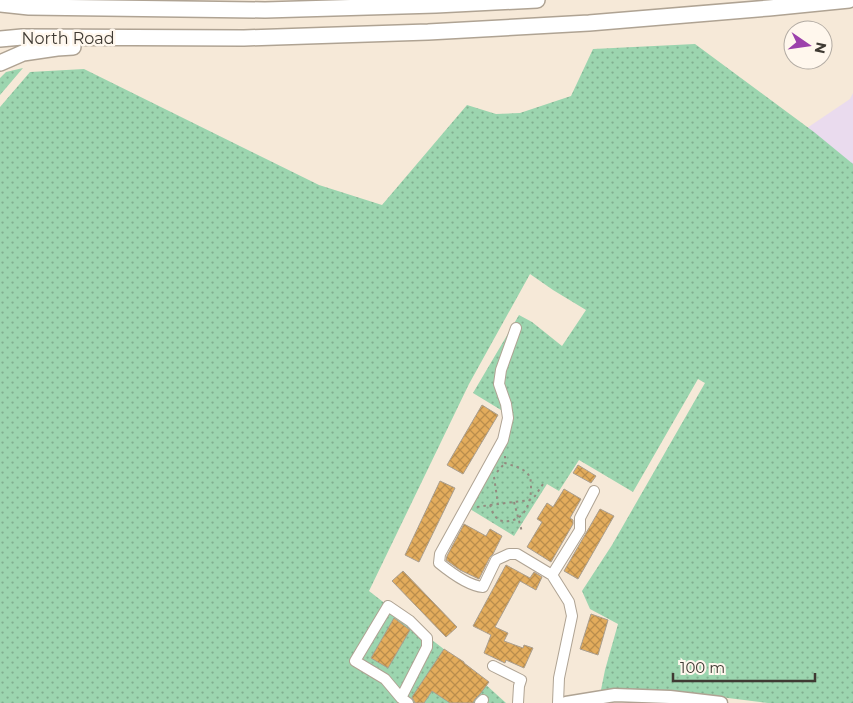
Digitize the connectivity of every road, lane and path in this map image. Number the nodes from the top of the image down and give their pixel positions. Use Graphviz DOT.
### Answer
graph roads {
  1 [pos="537,0"];
  2 [pos="849,0"];
  3 [pos="0,5"];
  4 [pos="244,38"];
  5 [pos="0,39"];
  6 [pos="0,63"];
  7 [pos="516,328"];
  8 [pos="499,447"];
  9 [pos="505,463"];
  10 [pos="545,481"];
  11 [pos="594,492"];
  12 [pos="530,500"];
  13 [pos="514,502"];
  14 [pos="498,504"];
  15 [pos="467,505"];
  16 [pos="490,505"];
  17 [pos="518,518"];
  18 [pos="522,532"];
  19 [pos="552,575"];
  20 [pos="493,666"];
  21 [pos="405,700"];
  22 [pos="518,703"];
  23 [pos="558,703"];
  24 [pos="566,703"];
  25 [pos="721,703"];
  1 -- 3 [label="highway"];
  2 -- 4 [label="highway"];
  4 -- 5 [label="highway, North Road"];
  4 -- 6 [label="highway"];
  7 -- 8 [label="lane"];
  8 -- 9 [label="path"];
  8 -- 15 [label="lane"];
  9 -- 12 [label="path"];
  9 -- 14 [label="path"];
  10 -- 12 [label="path"];
  11 -- 19 [label="lane"];
  12 -- 13 [label="path"];
  12 -- 17 [label="path"];
  13 -- 14 [label="path"];
  13 -- 17 [label="path"];
  14 -- 16 [label="path"];
  15 -- 16 [label="path"];
  15 -- 19 [label="lane"];
  16 -- 17 [label="path"];
  17 -- 18 [label="path"];
  19 -- 23 [label="lane"];
  20 -- 22 [label="lane"];
  21 -- 21 [label="lane"];
  24 -- 25 [label="main road"];
}
